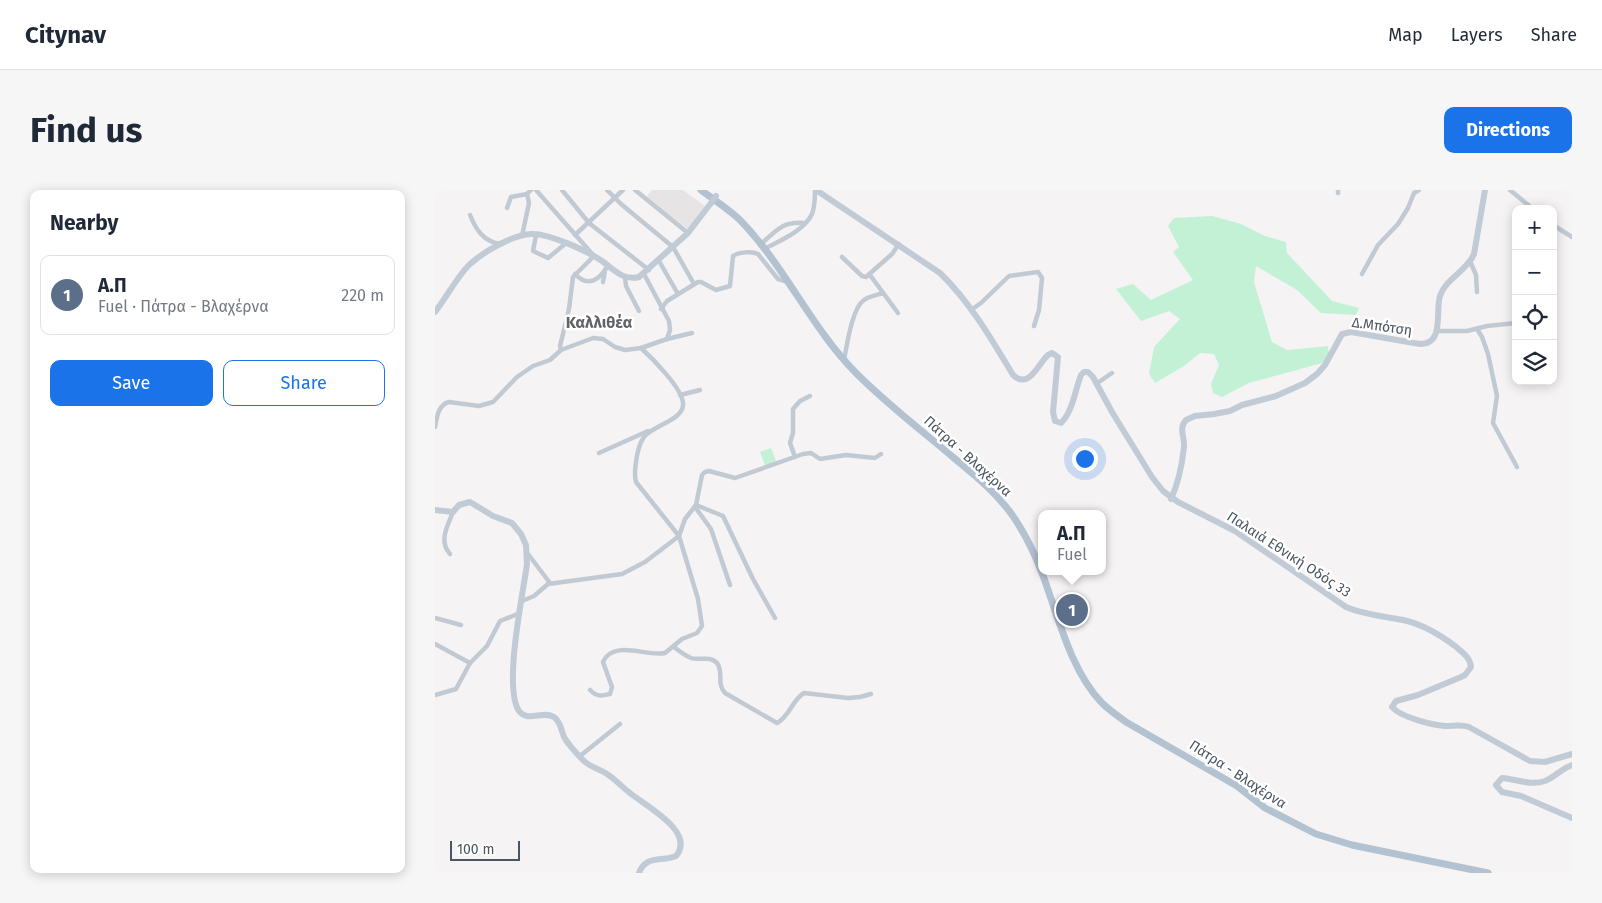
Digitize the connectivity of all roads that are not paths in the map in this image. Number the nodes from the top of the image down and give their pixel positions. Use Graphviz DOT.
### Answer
graph roads {
  1 [pos="536,190"];
  2 [pos="562,190"];
  3 [pos="607,190"];
  4 [pos="623,190"];
  5 [pos="635,190"];
  6 [pos="701,190"];
  7 [pos="721,190"];
  8 [pos="816,190"];
  9 [pos="1485,190"];
  10 [pos="1510,190"];
  11 [pos="1414,191"];
  12 [pos="529,192"];
  13 [pos="542,196"];
  14 [pos="615,199"];
  15 [pos="529,203"];
  16 [pos="1528,205"];
  17 [pos="507,208"];
  18 [pos="470,215"];
  19 [pos="589,223"];
  20 [pos="804,223"];
  21 [pos="1557,228"];
  22 [pos="688,233"];
  23 [pos="536,234"];
  24 [pos="575,235"];
  25 [pos="522,236"];
  26 [pos="1572,237"];
  27 [pos="502,244"];
  28 [pos="565,244"];
  29 [pos="899,244"];
  30 [pos="673,247"];
  31 [pos="762,247"];
  32 [pos="594,256"];
  33 [pos="842,257"];
  34 [pos="659,261"];
  35 [pos="1471,262"];
  36 [pos="607,267"];
  37 [pos="647,272"];
  38 [pos="575,274"];
  39 [pos="1362,274"];
  40 [pos="870,275"];
  41 [pos="625,277"];
  42 [pos="603,282"];
  43 [pos="788,282"];
  44 [pos="694,284"];
  45 [pos="1477,292"];
  46 [pos="883,293"];
  47 [pos="679,294"];
  48 [pos="661,309"];
  49 [pos="971,310"];
  50 [pos="639,311"];
  51 [pos="435,312"];
  52 [pos="898,313"];
  53 [pos="1512,323"];
  54 [pos="1034,326"];
  55 [pos="1477,329"];
  56 [pos="1437,331"];
  57 [pos="692,333"];
  58 [pos="667,339"];
  59 [pos="641,348"];
  60 [pos="561,350"];
  61 [pos="844,360"];
  62 [pos="1113,372"];
  63 [pos="1096,384"];
  64 [pos="700,390"];
  65 [pos="680,395"];
  66 [pos="810,396"];
  67 [pos="435,427"];
  68 [pos="652,430"];
  69 [pos="599,453"];
  70 [pos="881,454"];
  71 [pos="795,456"];
  72 [pos="1517,468"];
  73 [pos="1171,498"];
  74 [pos="695,506"];
  75 [pos="435,510"];
  76 [pos="453,512"];
  77 [pos="679,536"];
  78 [pos="450,554"];
  79 [pos="528,554"];
  80 [pos="1038,565"];
  81 [pos="1042,575"];
  82 [pos="550,583"];
  83 [pos="730,585"];
  84 [pos="522,601"];
  85 [pos="520,613"];
  86 [pos="435,618"];
  87 [pos="775,618"];
  88 [pos="461,625"];
  89 [pos="435,644"];
  90 [pos="674,647"];
  91 [pos="469,663"];
  92 [pos="590,690"];
  93 [pos="871,694"];
  94 [pos="435,695"];
  95 [pos="620,724"];
  96 [pos="1572,754"];
  97 [pos="580,756"];
  98 [pos="1572,765"];
  99 [pos="1572,818"];
  100 [pos="639,873"];
  101 [pos="1488,873"];
  1 -- 13 [label="street"];
  2 -- 19 [label="street"];
  3 -- 14 [label="street"];
  4 -- 14 [label="street"];
  5 -- 22 [label="street"];
  6 -- 31 [label="main road, Πάτρα - Βλαχέρνα"];
  7 -- 22 [label="street, bridge"];
  8 -- 20 [label="street"];
  8 -- 29 [label="street"];
  9 -- 35 [label="street"];
  10 -- 16 [label="street"];
  11 -- 39 [label="street"];
  12 -- 15 [label="street"];
  12 -- 17 [label="street"];
  13 -- 15 [label="street"];
  13 -- 24 [label="street"];
  14 -- 19 [label="street"];
  14 -- 30 [label="street"];
  15 -- 25 [label="street"];
  18 -- 27 [label="street"];
  19 -- 24 [label="street"];
  19 -- 37 [label="street"];
  20 -- 31 [label="street"];
  20 -- 31 [label="street"];
  21 -- 26 [label="street"];
  22 -- 30 [label="street"];
  23 -- 25 [label="street"];
  23 -- 28 [label="street"];
  23 -- 28 [label="street"];
  24 -- 32 [label="street"];
  25 -- 27 [label="street"];
  27 -- 51 [label="street"];
  28 -- 32 [label="street"];
  29 -- 40 [label="street"];
  29 -- 49 [label="street"];
  30 -- 34 [label="street"];
  30 -- 44 [label="street"];
  31 -- 43 [label="main road, Πάτρα - Βλαχέρνα"];
  32 -- 36 [label="street"];
  32 -- 38 [label="street"];
  33 -- 40 [label="street"];
  34 -- 37 [label="street"];
  34 -- 47 [label="street"];
  35 -- 45 [label="street"];
  35 -- 56 [label="street"];
  36 -- 38 [label="street"];
  36 -- 41 [label="street"];
  36 -- 42 [label="street"];
  37 -- 41 [label="street"];
  37 -- 48 [label="street"];
  38 -- 60 [label="street"];
  40 -- 46 [label="street"];
  41 -- 50 [label="street"];
  43 -- 44 [label="street"];
  43 -- 61 [label="main road, Πάτρα - Βλαχέρνα"];
  44 -- 47 [label="street"];
  46 -- 52 [label="street"];
  46 -- 61 [label="street"];
  47 -- 48 [label="street"];
  48 -- 58 [label="street"];
  49 -- 54 [label="street"];
  49 -- 63 [label="street"];
  53 -- 55 [label="street"];
  55 -- 56 [label="street"];
  55 -- 72 [label="street"];
  56 -- 73 [label="street, Δ.Μπότση"];
  57 -- 58 [label="street"];
  58 -- 59 [label="street"];
  59 -- 60 [label="street"];
  59 -- 65 [label="street"];
  60 -- 67 [label="street"];
  61 -- 80 [label="main road, Πάτρα - Βλαχέρνα"];
  62 -- 63 [label="street"];
  63 -- 73 [label="street, Παλαιά Εθνική Οδός 33"];
  64 -- 65 [label="street"];
  65 -- 68 [label="street"];
  66 -- 71 [label="street"];
  68 -- 69 [label="street"];
  68 -- 77 [label="street"];
  70 -- 71 [label="street"];
  71 -- 74 [label="street"];
  73 -- 96 [label="street, Παλαιά Εθνική Οδός 33"];
  74 -- 77 [label="street"];
  74 -- 83 [label="street"];
  74 -- 87 [label="street"];
  75 -- 76 [label="street"];
  76 -- 78 [label="street"];
  76 -- 79 [label="street"];
  77 -- 82 [label="street"];
  77 -- 90 [label="street"];
  79 -- 82 [label="street"];
  79 -- 84 [label="street"];
  81 -- 101 [label="main road, Πάτρα - Βλαχέρνα"];
  82 -- 84 [label="street"];
  84 -- 85 [label="street"];
  85 -- 91 [label="street"];
  85 -- 97 [label="street"];
  86 -- 88 [label="street"];
  89 -- 91 [label="street"];
  90 -- 92 [label="street"];
  90 -- 93 [label="street"];
  91 -- 94 [label="street"];
  95 -- 97 [label="street"];
  97 -- 100 [label="street"];
  98 -- 99 [label="street"];
}
